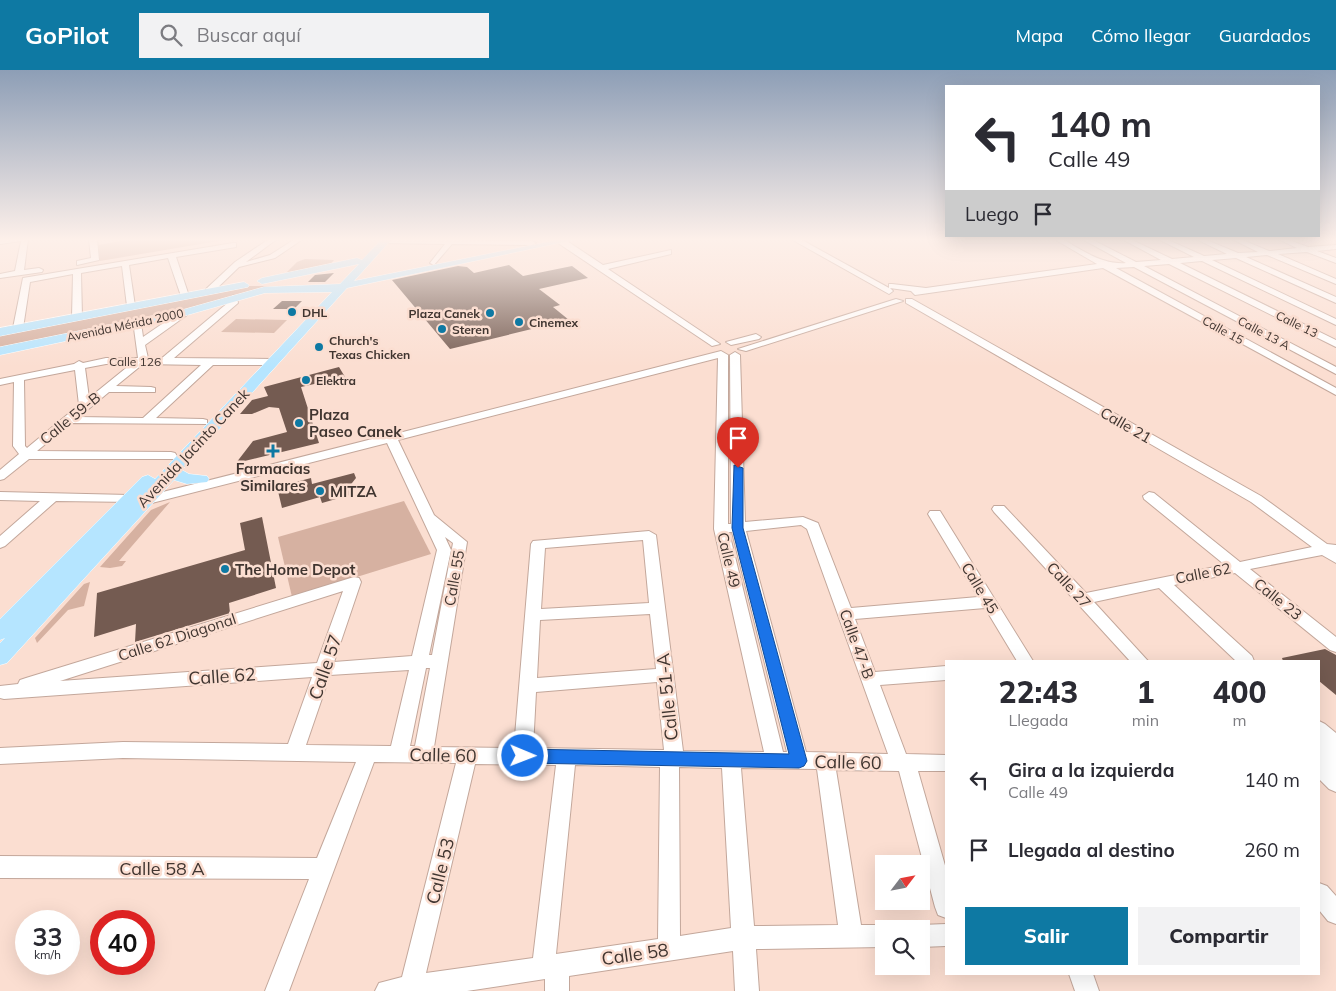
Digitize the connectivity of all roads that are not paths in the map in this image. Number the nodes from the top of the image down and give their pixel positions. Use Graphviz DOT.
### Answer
graph roads {
  1 [pos="26,282"];
  2 [pos="77,282"];
  3 [pos="128,282"];
  4 [pos="180,282"];
  5 [pos="214,282"];
  6 [pos="275,282"];
  7 [pos="348,282"];
  8 [pos="349,282"];
  9 [pos="622,282"];
  10 [pos="632,282"];
  11 [pos="871,282"];
  12 [pos="1007,282"];
  13 [pos="1141,282"];
  14 [pos="1142,282"];
  15 [pos="1168,282"];
  16 [pos="1211,282"];
  17 [pos="1251,282"];
  18 [pos="1294,282"];
  19 [pos="339,284"];
  20 [pos="209,291"];
  21 [pos="232,293"];
  22 [pos="888,293"];
  23 [pos="185,296"];
  24 [pos="918,298"];
  25 [pos="1336,301"];
  26 [pos="131,306"];
  27 [pos="1303,306"];
  28 [pos="1268,310"];
  29 [pos="184,313"];
  30 [pos="1229,314"];
  31 [pos="1207,316"];
  32 [pos="77,317"];
  33 [pos="821,320"];
  34 [pos="1336,322"];
  35 [pos="136,323"];
  36 [pos="18,328"];
  37 [pos="0,332"];
  38 [pos="751,338"];
  39 [pos="763,342"];
  40 [pos="140,344"];
  41 [pos="1336,344"];
  42 [pos="714,345"];
  43 [pos="0,351"];
  44 [pos="739,352"];
  45 [pos="722,355"];
  46 [pos="1010,356"];
  47 [pos="140,361"];
  48 [pos="165,361"];
  49 [pos="210,362"];
  50 [pos="266,362"];
  51 [pos="79,364"];
  52 [pos="723,369"];
  53 [pos="736,369"];
  54 [pos="1336,371"];
  55 [pos="19,378"];
  56 [pos="1336,380"];
  57 [pos="0,382"];
  58 [pos="1321,382"];
  59 [pos="1336,388"];
  60 [pos="106,389"];
  61 [pos="151,390"];
  62 [pos="1336,392"];
  63 [pos="85,406"];
  64 [pos="1118,416"];
  65 [pos="69,420"];
  66 [pos="146,421"];
  67 [pos="203,422"];
  68 [pos="723,431"];
  69 [pos="737,433"];
  70 [pos="389,435"];
  71 [pos="26,455"];
  72 [pos="172,463"];
  73 [pos="0,476"];
  74 [pos="201,479"];
  75 [pos="0,496"];
  76 [pos="54,496"];
  77 [pos="1149,496"];
  78 [pos="137,498"];
  79 [pos="999,509"];
  80 [pos="935,514"];
  81 [pos="425,515"];
  82 [pos="738,528"];
  83 [pos="721,529"];
  84 [pos="0,542"];
  85 [pos="1333,551"];
  86 [pos="1238,567"];
  87 [pos="354,582"];
  88 [pos="1161,582"];
  89 [pos="1082,599"];
  90 [pos="989,602"];
  91 [pos="657,608"];
  92 [pos="846,614"];
  93 [pos="533,615"];
  94 [pos="2,628"];
  95 [pos="765,633"];
  96 [pos="746,634"];
  97 [pos="1336,646"];
  98 [pos="0,657"];
  99 [pos="1024,660"];
  100 [pos="1139,660"];
  101 [pos="1245,660"];
  102 [pos="439,661"];
  103 [pos="419,662"];
  104 [pos="324,669"];
  105 [pos="945,673"];
  106 [pos="665,675"];
  107 [pos="870,679"];
  108 [pos="527,686"];
  109 [pos="2,693"];
  110 [pos="1320,730"];
  111 [pos="1336,746"];
  112 [pos="1320,747"];
  113 [pos="294,753"];
  114 [pos="368,754"];
  115 [pos="399,754"];
  116 [pos="423,755"];
  117 [pos="468,755"];
  118 [pos="0,756"];
  119 [pos="523,756"];
  120 [pos="566,757"];
  121 [pos="671,760"];
  122 [pos="731,760"];
  123 [pos="776,761"];
  124 [pos="799,761"];
  125 [pos="825,762"];
  126 [pos="903,762"];
  127 [pos="945,762"];
  128 [pos="1336,762"];
  129 [pos="1320,764"];
  130 [pos="1320,765"];
  131 [pos="1336,782"];
  132 [pos="0,867"];
  133 [pos="324,869"];
  134 [pos="1320,895"];
  135 [pos="945,904"];
  136 [pos="1336,913"];
  137 [pos="851,936"];
  138 [pos="875,936"];
  139 [pos="930,936"];
  140 [pos="945,936"];
  141 [pos="743,938"];
  142 [pos="669,949"];
  143 [pos="551,966"];
  144 [pos="1080,975"];
  145 [pos="411,987"];
  146 [pos="277,991"];
  147 [pos="387,991"];
  148 [pos="557,991"];
  149 [pos="747,991"];
  150 [pos="1087,991"];
  1 -- 36 [label="street"];
  2 -- 32 [label="street"];
  3 -- 26 [label="street"];
  4 -- 23 [label="street"];
  5 -- 20 [label="street"];
  6 -- 21 [label="main road"];
  7 -- 19 [label="main road, Avenida Mérida 2000"];
  8 -- 19 [label="main road, Avenida Mérida 2000"];
  9 -- 42 [label="street"];
  10 -- 42 [label="street"];
  11 -- 22 [label="street"];
  12 -- 24 [label="street"];
  13 -- 58 [label="street, Calle 15"];
  14 -- 31 [label="street, Calle 15"];
  15 -- 30 [label="street, Calle 13 A"];
  16 -- 28 [label="street, Calle 13"];
  17 -- 27 [label="street"];
  18 -- 25 [label="street"];
  19 -- 21 [label="main road, Avenida Mérida 2000"];
  19 -- 50 [label="main road, Avenida Jacinto Canek"];
  20 -- 21 [label="main road, Avenida Mérida 2000"];
  20 -- 23 [label="main road, Avenida Mérida 2000"];
  21 -- 29 [label="main road, Avenida Mérida 2000"];
  21 -- 48 [label="street"];
  22 -- 24 [label="street"];
  22 -- 24 [label="street"];
  22 -- 24 [label="street"];
  22 -- 33 [label="street"];
  23 -- 26 [label="main road, Avenida Mérida 2000"];
  24 -- 46 [label="street, Calle 21"];
  25 -- 27 [label="street"];
  26 -- 32 [label="main road, Avenida Mérida 2000"];
  27 -- 28 [label="street"];
  27 -- 34 [label="street"];
  28 -- 30 [label="street"];
  28 -- 41 [label="street, Calle 13"];
  29 -- 35 [label="main road, Avenida Mérida 2000"];
  29 -- 40 [label="street"];
  30 -- 31 [label="street"];
  30 -- 54 [label="street, Calle 13 A"];
  31 -- 58 [label="street, Calle 15"];
  32 -- 36 [label="main road, Avenida Mérida 2000"];
  33 -- 38 [label="street"];
  33 -- 39 [label="street"];
  35 -- 40 [label="street"];
  35 -- 43 [label="main road, Avenida Mérida 2000"];
  36 -- 37 [label="main road, Avenida Mérida 2000"];
  38 -- 42 [label="street"];
  38 -- 42 [label="street"];
  39 -- 44 [label="street"];
  39 -- 53 [label="street"];
  40 -- 47 [label="street"];
  42 -- 44 [label="street"];
  42 -- 45 [label="street"];
  42 -- 45 [label="street"];
  42 -- 52 [label="street"];
  42 -- 70 [label="street"];
  44 -- 45 [label="street"];
  44 -- 53 [label="street, Calle 49"];
  45 -- 52 [label="street, Calle 49"];
  46 -- 64 [label="street, Calle 21"];
  47 -- 48 [label="street, Calle 126"];
  47 -- 51 [label="street, Calle 126"];
  47 -- 60 [label="street, Calle 59-B"];
  48 -- 49 [label="street, Calle 126"];
  49 -- 50 [label="street, Calle 126"];
  49 -- 66 [label="street"];
  50 -- 67 [label="main road, Avenida Jacinto Canek"];
  50 -- 72 [label="main road, Avenida Jacinto Canek"];
  51 -- 55 [label="street, Calle 126"];
  51 -- 63 [label="street"];
  52 -- 68 [label="street, Calle 49"];
  53 -- 69 [label="street, Calle 49"];
  55 -- 57 [label="street, Calle 126"];
  55 -- 71 [label="street"];
  56 -- 58 [label="street"];
  58 -- 59 [label="street, Calle 15"];
  58 -- 62 [label="street, Calle 15"];
  60 -- 61 [label="street"];
  60 -- 63 [label="street, Calle 59-B"];
  63 -- 65 [label="street, Calle 59-B"];
  64 -- 85 [label="street, Calle 21"];
  65 -- 66 [label="street"];
  65 -- 71 [label="street, Calle 59-B"];
  66 -- 67 [label="street"];
  67 -- 72 [label="main road, Avenida Jacinto Canek"];
  68 -- 69 [label="street"];
  68 -- 83 [label="street, Calle 49"];
  69 -- 82 [label="street, Calle 49"];
  70 -- 74 [label="street"];
  70 -- 78 [label="street"];
  70 -- 81 [label="street"];
  71 -- 72 [label="street"];
  71 -- 73 [label="street, Calle 59-B"];
  72 -- 74 [label="main road"];
  72 -- 78 [label="main road, Avenida Jacinto Canek"];
  74 -- 78 [label="street"];
  75 -- 76 [label="street"];
  76 -- 78 [label="street"];
  76 -- 84 [label="street"];
  77 -- 86 [label="street, Calle 23"];
  78 -- 94 [label="main road, Avenida Jacinto Canek"];
  78 -- 98 [label="main road, Avenida Jacinto Canek"];
  79 -- 89 [label="street, Calle 27"];
  80 -- 90 [label="street, Calle 45"];
  81 -- 102 [label="street, Calle 55"];
  81 -- 103 [label="street, Calle 55"];
  82 -- 83 [label="street"];
  82 -- 92 [label="street, Calle 47-B"];
  82 -- 95 [label="street, Calle 49"];
  83 -- 96 [label="street, Calle 49"];
  85 -- 86 [label="street, Calle 62"];
  86 -- 88 [label="street, Calle 62"];
  86 -- 97 [label="street, Calle 23"];
  87 -- 104 [label="street, Calle 57"];
  87 -- 109 [label="street, Calle 62 Diagonal"];
  88 -- 89 [label="street, Calle 62"];
  88 -- 101 [label="street"];
  89 -- 100 [label="street, Calle 27"];
  90 -- 92 [label="street"];
  90 -- 99 [label="street, Calle 45"];
  91 -- 93 [label="street"];
  91 -- 93 [label="street, Calle 51-A"];
  91 -- 106 [label="street, Calle 51-A"];
  92 -- 107 [label="street, Calle 47-B"];
  93 -- 108 [label="street"];
  95 -- 96 [label="street"];
  95 -- 124 [label="street, Calle 49"];
  96 -- 123 [label="street, Calle 49"];
  102 -- 103 [label="street, Calle 62"];
  102 -- 116 [label="street, Calle 55"];
  103 -- 104 [label="street, Calle 62"];
  103 -- 115 [label="street, Calle 55"];
  104 -- 109 [label="street, Calle 62"];
  104 -- 113 [label="street, Calle 57"];
  105 -- 107 [label="street"];
  106 -- 108 [label="street"];
  106 -- 121 [label="street, Calle 51-A"];
  107 -- 126 [label="street, Calle 47-B"];
  108 -- 119 [label="street"];
  110 -- 111 [label="street"];
  111 -- 112 [label="street"];
  113 -- 114 [label="street, Calle 60"];
  113 -- 118 [label="street, Calle 60"];
  114 -- 115 [label="street, Calle 60"];
  114 -- 133 [label="street"];
  115 -- 116 [label="street, Calle 60"];
  116 -- 117 [label="street, Calle 60"];
  117 -- 119 [label="street, Calle 60"];
  117 -- 145 [label="street, Calle 53"];
  119 -- 120 [label="street, Calle 60"];
  120 -- 121 [label="street, Calle 60"];
  120 -- 143 [label="street"];
  121 -- 122 [label="street, Calle 60"];
  121 -- 142 [label="street, Calle 51-A"];
  122 -- 123 [label="street, Calle 60"];
  122 -- 141 [label="street"];
  123 -- 124 [label="street, Calle 60"];
  124 -- 125 [label="street, Calle 60"];
  125 -- 126 [label="street, Calle 60"];
  125 -- 137 [label="street"];
  126 -- 127 [label="street, Calle 60"];
  126 -- 135 [label="street"];
  128 -- 129 [label="street"];
  130 -- 131 [label="street"];
  132 -- 133 [label="street, Calle 58 A"];
  133 -- 146 [label="street"];
  134 -- 136 [label="street"];
  137 -- 138 [label="street, Calle 58"];
  137 -- 141 [label="street, Calle 58"];
  139 -- 140 [label="street"];
  141 -- 142 [label="street, Calle 58"];
  141 -- 149 [label="street"];
  142 -- 143 [label="street, Calle 58"];
  143 -- 145 [label="street, Calle 58"];
  143 -- 148 [label="street"];
  144 -- 150 [label="street"];
  145 -- 147 [label="street, Calle 58"];
}
